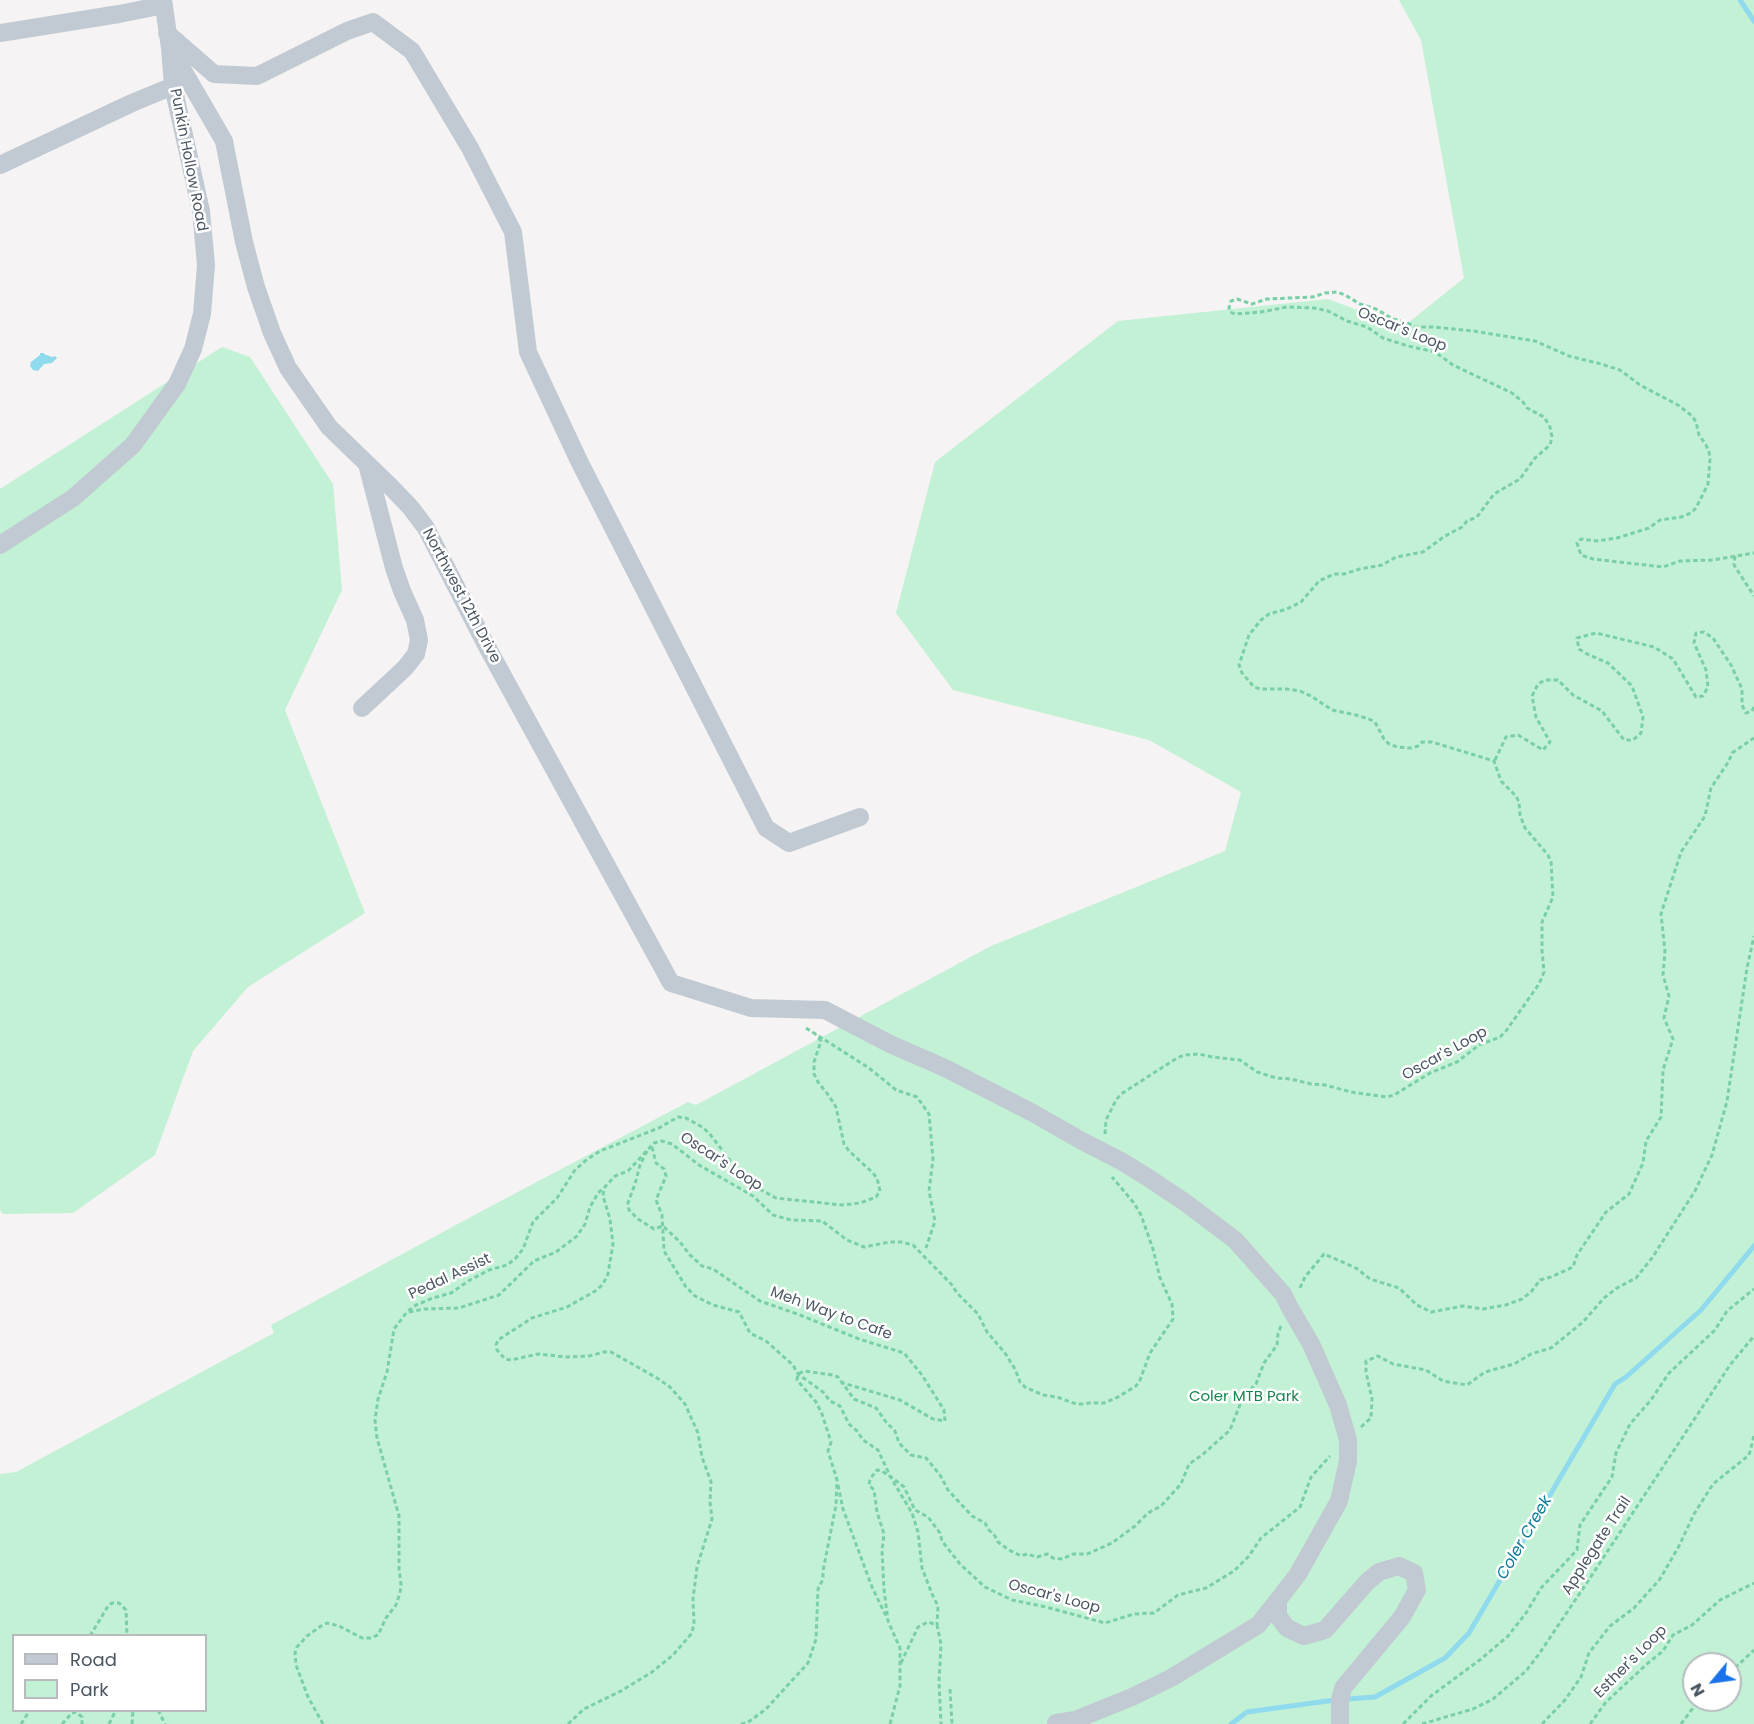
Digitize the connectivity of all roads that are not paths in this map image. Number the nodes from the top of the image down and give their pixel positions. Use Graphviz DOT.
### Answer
graph roads {
  1 [pos="163,2"];
  2 [pos="0,33"];
  3 [pos="169,41"];
  4 [pos="173,86"];
  5 [pos="0,165"];
  6 [pos="367,464"];
  7 [pos="0,545"];
  8 [pos="362,708"];
  9 [pos="860,817"];
  10 [pos="1278,1600"];
  11 [pos="1056,1723"];
  12 [pos="1340,1724"];
  1 -- 2 [label="street"];
  1 -- 3 [label="street, Punkin Hollow Road"];
  3 -- 4 [label="street, Punkin Hollow Road"];
  3 -- 6 [label="street, Northwest 12th Drive"];
  3 -- 9 [label="street"];
  4 -- 5 [label="street"];
  4 -- 7 [label="street, Punkin Hollow Road"];
  6 -- 8 [label="street"];
  6 -- 10 [label="street, Northwest 12th Drive"];
  10 -- 11 [label="street, Northwest 12th Drive"];
  10 -- 12 [label="street"];
}
